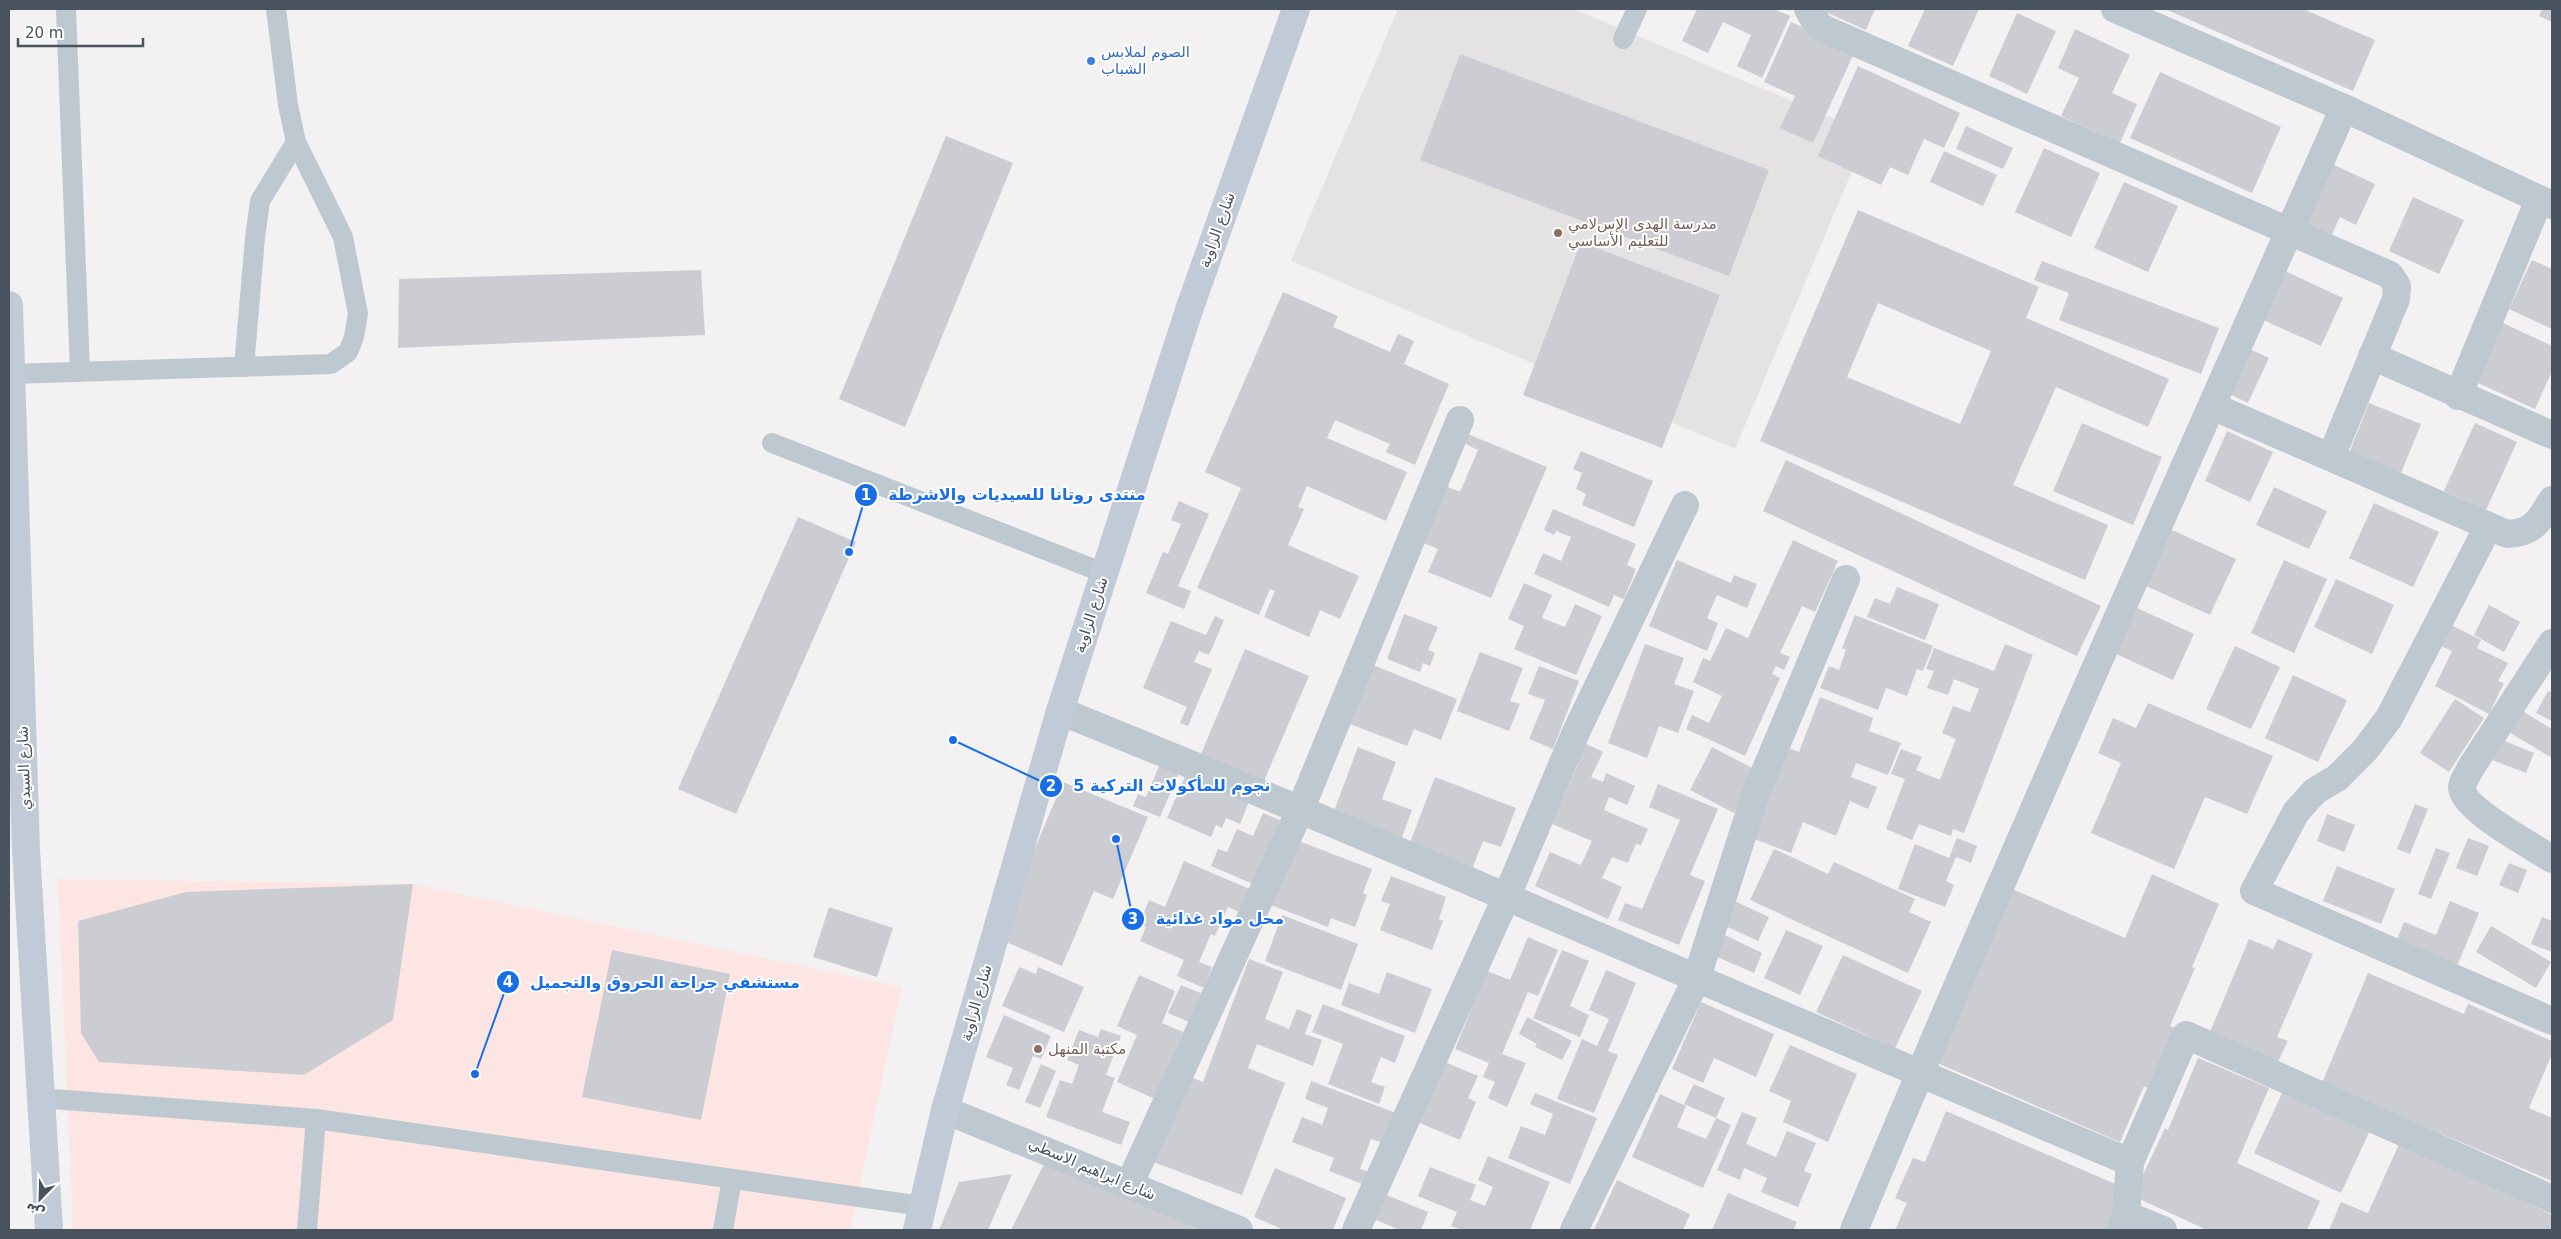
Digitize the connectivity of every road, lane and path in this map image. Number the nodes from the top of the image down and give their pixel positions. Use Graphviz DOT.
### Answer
graph roads {
  1 [pos="66,9"];
  2 [pos="276,9"];
  3 [pos="1296,9"];
  4 [pos="1637,9"];
  5 [pos="1808,9"];
  6 [pos="2115,9"];
  7 [pos="1623,39"];
  8 [pos="2344,108"];
  9 [pos="296,142"];
  10 [pos="2546,203"];
  11 [pos="2288,232"];
  12 [pos="9,305"];
  13 [pos="2372,356"];
  14 [pos="244,367"];
  15 [pos="80,372"];
  16 [pos="11,374"];
  17 [pos="2458,396"];
  18 [pos="2212,406"];
  19 [pos="1460,420"];
  20 [pos="2552,435"];
  21 [pos="772,443"];
  22 [pos="2331,457"];
  23 [pos="2552,500"];
  24 [pos="1685,506"];
  25 [pos="2488,527"];
  26 [pos="1104,573"];
  27 [pos="1846,578"];
  28 [pos="2552,643"];
  29 [pos="1060,711"];
  30 [pos="1301,808"];
  31 [pos="18,850"];
  32 [pos="2552,859"];
  33 [pos="1506,898"];
  34 [pos="1696,980"];
  35 [pos="2552,1021"];
  36 [pos="1919,1073"];
  37 [pos="40,1098"];
  38 [pos="945,1110"];
  39 [pos="316,1119"];
  40 [pos="2130,1162"];
  41 [pos="732,1180"];
  42 [pos="1129,1185"];
  43 [pos="2552,1199"];
  44 [pos="919,1218"];
  45 [pos="2123,1222"];
  46 [pos="49,1230"];
  47 [pos="307,1230"];
  48 [pos="724,1230"];
  49 [pos="1239,1230"];
  50 [pos="1356,1230"];
  51 [pos="1574,1230"];
  52 [pos="1854,1230"];
  53 [pos="2163,1230"];
  1 -- 15 [label="lane"];
  2 -- 9 [label="lane"];
  3 -- 26 [label="main road, شارع الزاوية"];
  4 -- 7 [label="lane"];
  5 -- 11 [label="street"];
  6 -- 8 [label="street"];
  8 -- 10 [label="street"];
  8 -- 11 [label="street"];
  9 -- 14 [label="lane"];
  9 -- 14 [label="lane"];
  10 -- 17 [label="street"];
  11 -- 13 [label="street"];
  11 -- 18 [label="street"];
  12 -- 16 [label="main road, شارع السيدي"];
  13 -- 17 [label="street"];
  13 -- 22 [label="street"];
  14 -- 15 [label="lane"];
  15 -- 16 [label="lane"];
  16 -- 31 [label="main road, شارع السيدي"];
  17 -- 20 [label="street"];
  18 -- 22 [label="street"];
  18 -- 36 [label="street"];
  19 -- 30 [label="street"];
  21 -- 26 [label="lane"];
  22 -- 25 [label="street"];
  23 -- 25 [label="street"];
  24 -- 33 [label="street"];
  25 -- 35 [label="street"];
  26 -- 29 [label="main road, شارع الزاوية"];
  27 -- 34 [label="street"];
  28 -- 32 [label="street"];
  29 -- 30 [label="street"];
  29 -- 38 [label="main road, شارع الزاوية"];
  30 -- 33 [label="street"];
  30 -- 42 [label="street"];
  31 -- 37 [label="main road, شارع السيدي"];
  33 -- 34 [label="street"];
  33 -- 50 [label="street"];
  34 -- 36 [label="street"];
  34 -- 51 [label="street"];
  36 -- 40 [label="street"];
  36 -- 52 [label="street"];
  37 -- 39 [label="lane"];
  37 -- 46 [label="main road, شارع السيدي"];
  38 -- 42 [label="street, شارع ابراهيم الاسطي"];
  38 -- 44 [label="main road, شارع الزاوية"];
  39 -- 41 [label="lane"];
  39 -- 47 [label="lane"];
  40 -- 43 [label="street"];
  40 -- 45 [label="street"];
  41 -- 44 [label="lane"];
  41 -- 48 [label="lane"];
  42 -- 49 [label="street, شارع ابراهيم الاسطي"];
  45 -- 53 [label="street"];
}
